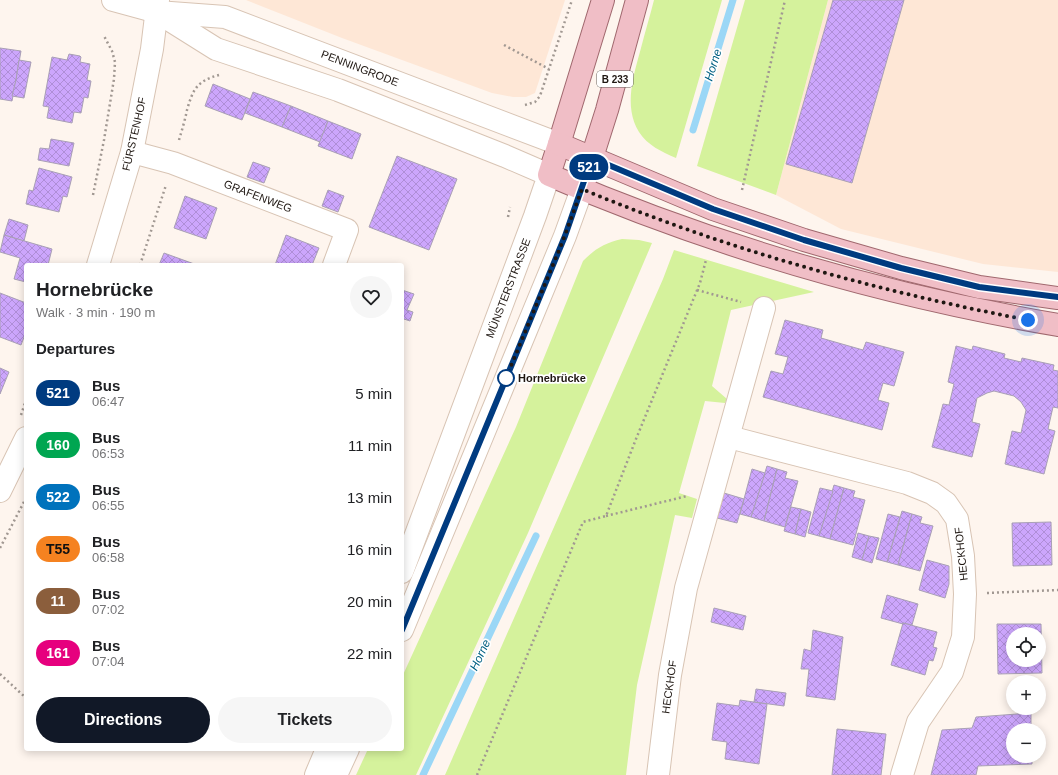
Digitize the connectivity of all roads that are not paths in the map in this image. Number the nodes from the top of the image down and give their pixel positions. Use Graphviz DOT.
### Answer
graph roads {
  1 [pos="113,0"];
  2 [pos="603,0"];
  3 [pos="638,0"];
  4 [pos="157,6"];
  5 [pos="559,144"];
  6 [pos="132,152"];
  7 [pos="592,158"];
  8 [pos="549,175"];
  9 [pos="582,189"];
  10 [pos="99,263"];
  11 [pos="335,263"];
  12 [pos="1058,298"];
  13 [pos="764,308"];
  14 [pos="1058,325"];
  15 [pos="728,437"];
  16 [pos="24,442"];
  17 [pos="0,491"];
  18 [pos="404,567"];
  19 [pos="404,625"];
  20 [pos="326,751"];
  21 [pos="347,751"];
  22 [pos="316,775"];
  23 [pos="336,775"];
  24 [pos="658,775"];
  25 [pos="902,775"];
  1 -- 4 [label="main road, PENNINGRODE"];
  2 -- 5 [label="main road, MÜNSTERSTRASSE / B 233"];
  3 -- 7 [label="main road, B 233"];
  4 -- 5 [label="main road, PENNINGRODE"];
  4 -- 6 [label="main road, FÜRSTENHOF"];
  4 -- 8 [label="main road, PENNINGRODE"];
  5 -- 7 [label="main road"];
  5 -- 8 [label="main road, MÜNSTERSTRASSE / B 233"];
  6 -- 10 [label="main road, FÜRSTENHOF"];
  6 -- 11 [label="main road, GRAFENWEG"];
  7 -- 9 [label="main road, B 233"];
  7 -- 12 [label="main road"];
  8 -- 9 [label="main road"];
  8 -- 18 [label="main road, MÜNSTERSTRASSE"];
  9 -- 14 [label="main road"];
  9 -- 19 [label="main road"];
  13 -- 15 [label="main road, HECKHOF"];
  15 -- 24 [label="main road, HECKHOF"];
  15 -- 25 [label="main road, HECKHOF"];
  16 -- 17 [label="main road"];
  20 -- 22 [label="main road"];
  21 -- 23 [label="main road"];
}
